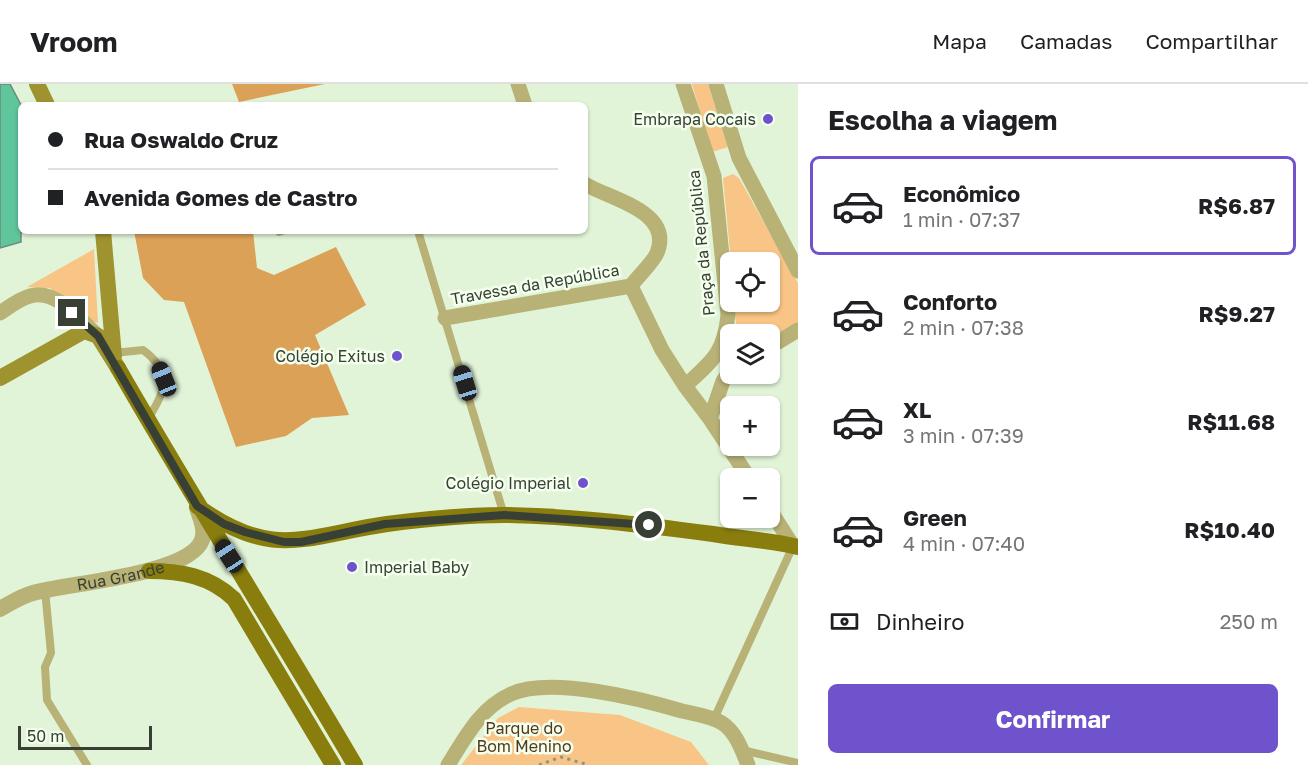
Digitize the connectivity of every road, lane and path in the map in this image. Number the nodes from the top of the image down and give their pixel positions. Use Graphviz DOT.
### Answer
graph roads {
  1 [pos="37,84"];
  2 [pos="518,84"];
  3 [pos="683,84"];
  4 [pos="716,84"];
  5 [pos="46,102"];
  6 [pos="524,102"];
  7 [pos="739,158"];
  8 [pos="711,164"];
  9 [pos="588,188"];
  10 [pos="103,234"];
  11 [pos="419,234"];
  12 [pos="798,271"];
  13 [pos="631,286"];
  14 [pos="0,313"];
  15 [pos="445,318"];
  16 [pos="798,330"];
  17 [pos="98,336"];
  18 [pos="780,342"];
  19 [pos="116,361"];
  20 [pos="0,378"];
  21 [pos="722,384"];
  22 [pos="685,386"];
  23 [pos="710,419"];
  24 [pos="147,420"];
  25 [pos="742,468"];
  26 [pos="197,506"];
  27 [pos="504,515"];
  28 [pos="780,525"];
  29 [pos="795,547"];
  30 [pos="149,571"];
  31 [pos="45,590"];
  32 [pos="0,609"];
  33 [pos="714,719"];
  34 [pos="742,750"];
  35 [pos="794,763"];
  36 [pos="87,765"];
  37 [pos="333,765"];
  38 [pos="355,765"];
  39 [pos="448,765"];
  40 [pos="539,765"];
  41 [pos="589,765"];
  42 [pos="748,765"];
  1 -- 5 [label="main road"];
  2 -- 6 [label="street"];
  3 -- 8 [label="street, Praça da República"];
  4 -- 7 [label="street"];
  7 -- 8 [label="street"];
  7 -- 12 [label="street"];
  8 -- 22 [label="street, Praça da República"];
  9 -- 13 [label="street"];
  10 -- 19 [label="main road"];
  11 -- 15 [label="lane"];
  13 -- 15 [label="street, Travessa da República"];
  13 -- 22 [label="street"];
  14 -- 17 [label="street"];
  15 -- 27 [label="lane"];
  16 -- 18 [label="street"];
  17 -- 19 [label="main road"];
  17 -- 20 [label="main road"];
  19 -- 24 [label="main road"];
  19 -- 24 [label="lane"];
  21 -- 23 [label="street"];
  22 -- 23 [label="street"];
  23 -- 25 [label="street"];
  24 -- 26 [label="main road"];
  26 -- 27 [label="main road"];
  26 -- 30 [label="street, Rua Grande"];
  26 -- 38 [label="main road"];
  27 -- 29 [label="main road"];
  28 -- 29 [label="street"];
  29 -- 33 [label="lane"];
  30 -- 31 [label="street, Rua Grande"];
  30 -- 37 [label="main road"];
  31 -- 32 [label="street, Rua Grande"];
  31 -- 36 [label="lane"];
  33 -- 34 [label="street"];
  33 -- 39 [label="street"];
  34 -- 35 [label="lane"];
  34 -- 42 [label="street"];
  40 -- 41 [label="path"];
}
